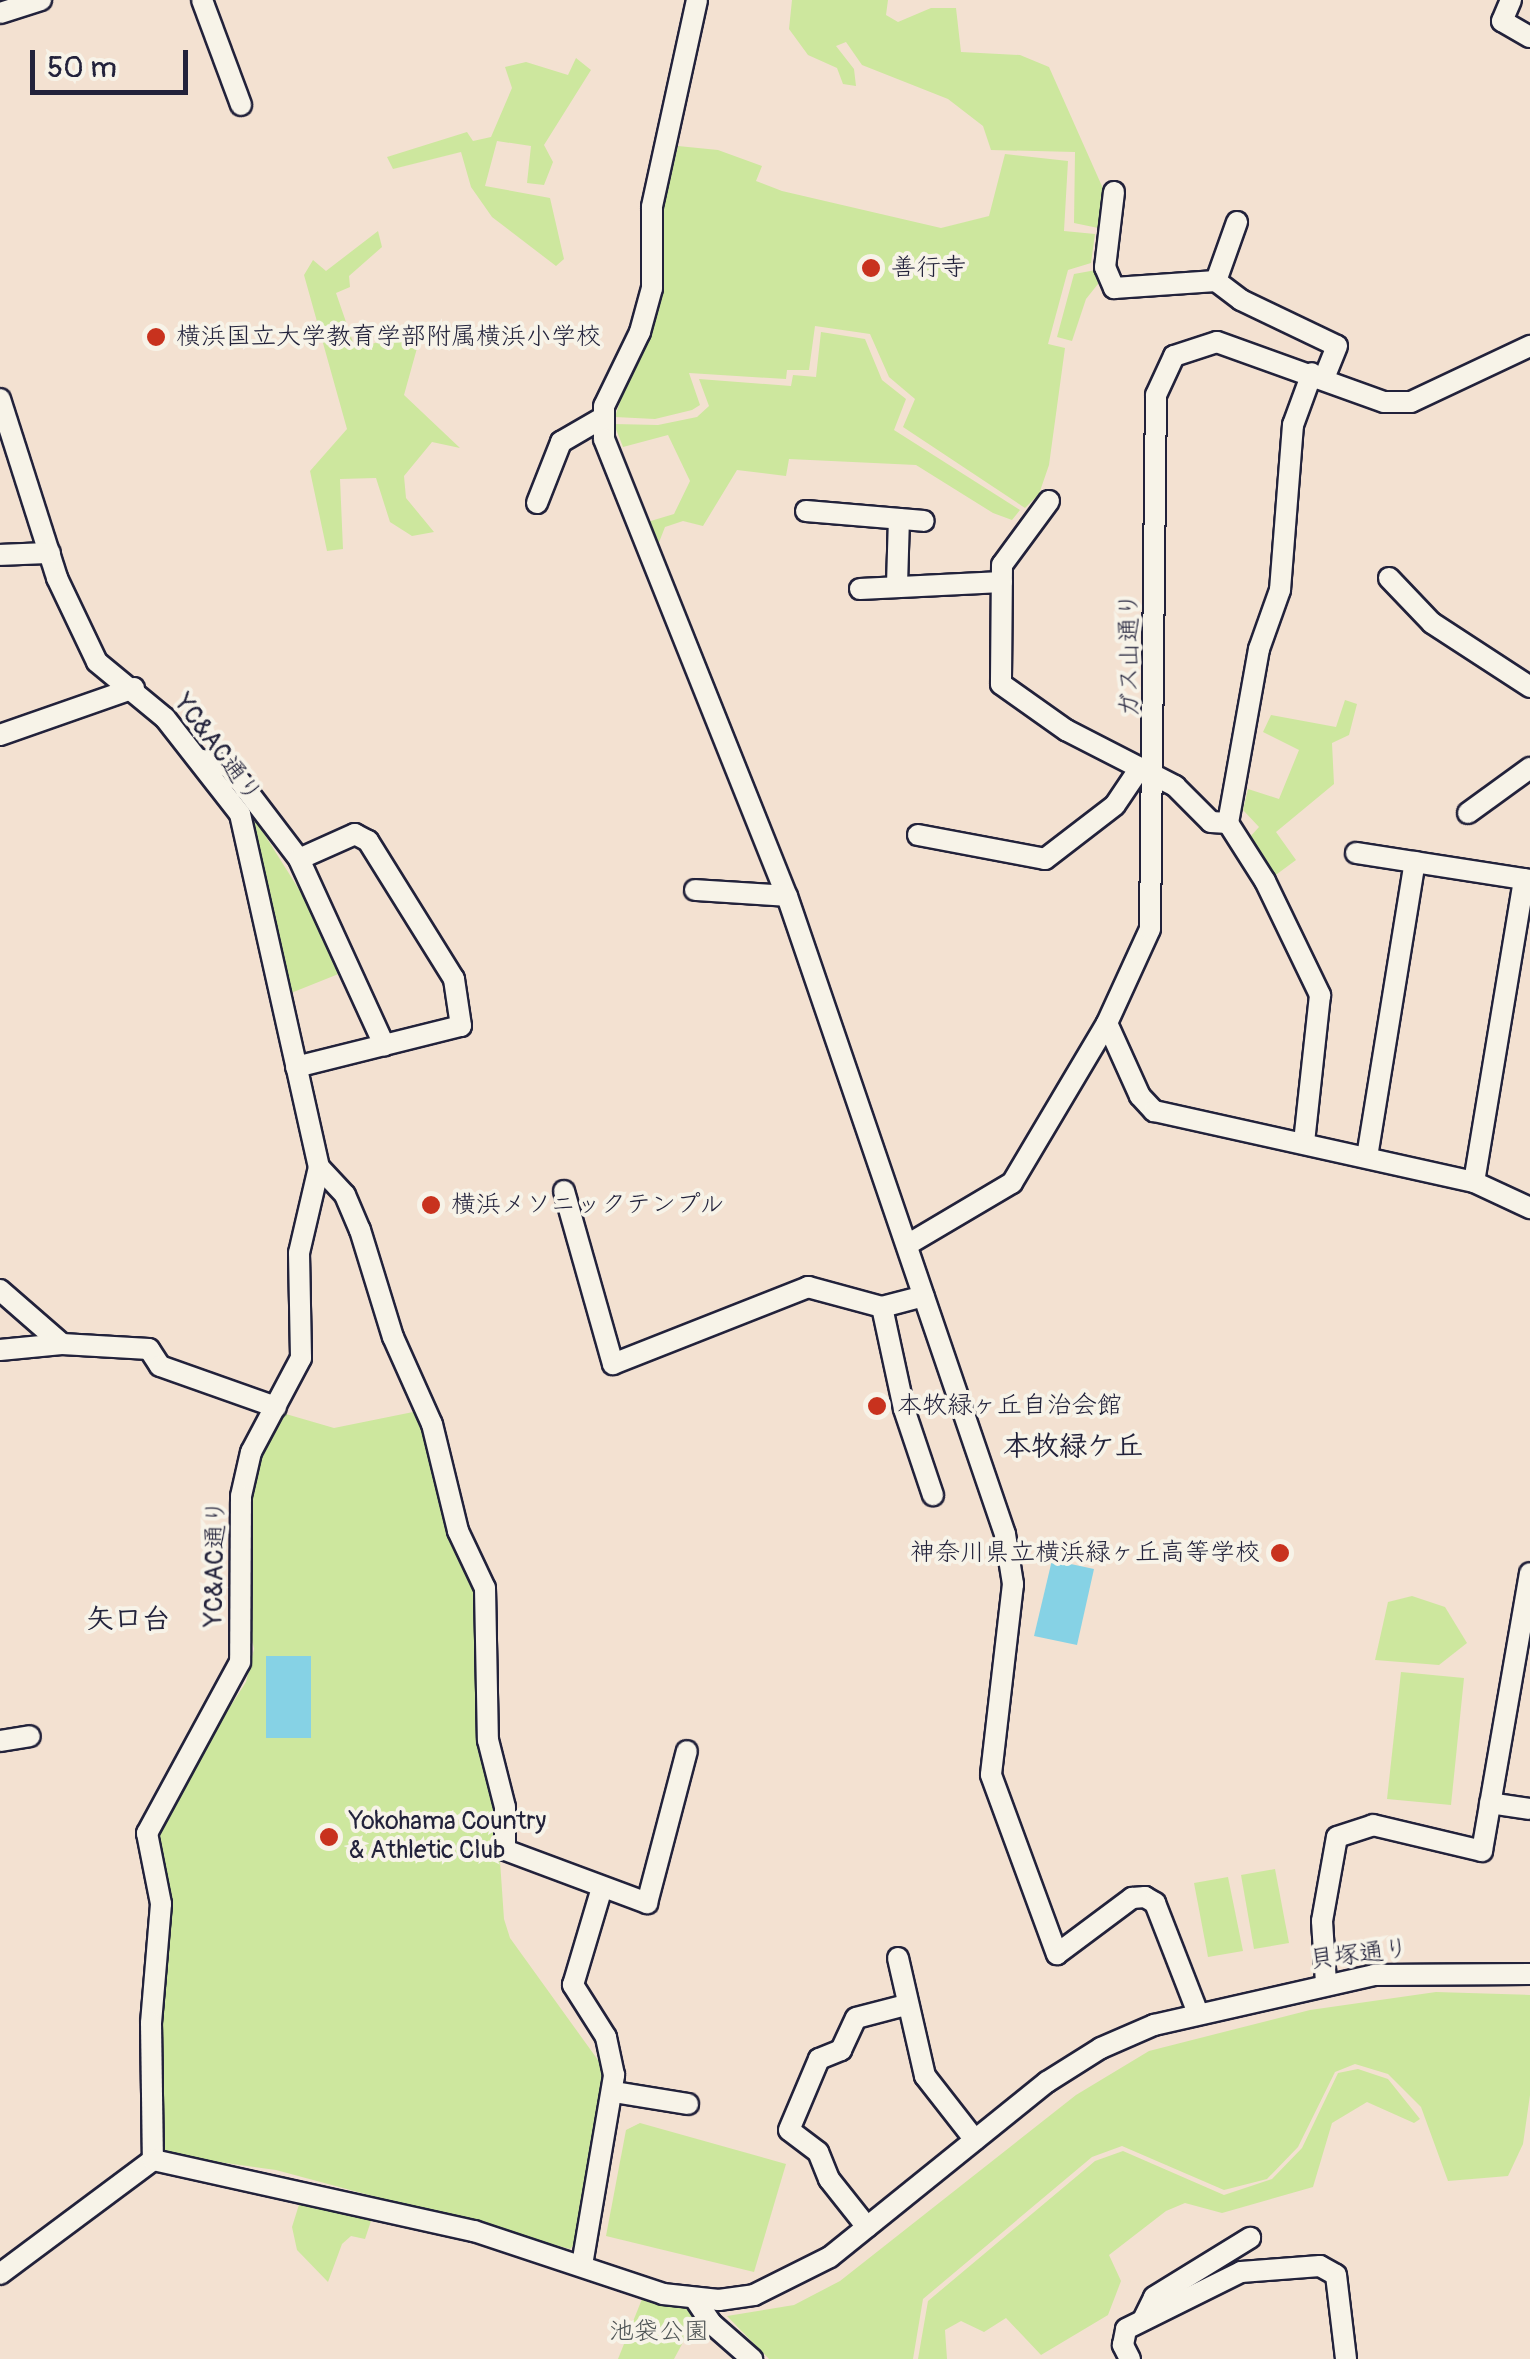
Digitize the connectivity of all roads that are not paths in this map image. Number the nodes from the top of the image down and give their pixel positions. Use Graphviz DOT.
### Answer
graph roads {
  1 [pos="40,0"];
  2 [pos="202,0"];
  3 [pos="696,0"];
  4 [pos="1512,0"];
  5 [pos="0,13"];
  6 [pos="1530,37"];
  7 [pos="241,105"];
  8 [pos="1114,192"];
  9 [pos="1237,222"];
  10 [pos="1216,280"];
  11 [pos="1530,346"];
  12 [pos="1318,376"];
  13 [pos="0,399"];
  14 [pos="602,418"];
  15 [pos="1049,500"];
  16 [pos="537,503"];
  17 [pos="806,512"];
  18 [pos="899,519"];
  19 [pos="924,520"];
  20 [pos="50,553"];
  21 [pos="0,555"];
  22 [pos="1389,578"];
  23 [pos="1002,582"];
  24 [pos="897,585"];
  25 [pos="860,589"];
  26 [pos="134,688"];
  27 [pos="1530,688"];
  28 [pos="0,735"];
  29 [pos="198,759"];
  30 [pos="1530,768"];
  31 [pos="1148,772"];
  32 [pos="1468,812"];
  33 [pos="1228,823"];
  34 [pos="918,834"];
  35 [pos="1356,853"];
  36 [pos="299,860"];
  37 [pos="1415,862"];
  38 [pos="1527,880"];
  39 [pos="695,890"];
  40 [pos="787,896"];
  41 [pos="1107,1023"];
  42 [pos="384,1045"];
  43 [pos="296,1068"];
  44 [pos="1304,1142"];
  45 [pos="1367,1157"];
  46 [pos="319,1167"];
  47 [pos="1474,1182"];
  48 [pos="564,1191"];
  49 [pos="1530,1208"];
  50 [pos="907,1245"];
  51 [pos="0,1290"];
  52 [pos="924,1296"];
  53 [pos="882,1307"];
  54 [pos="62,1344"];
  55 [pos="0,1350"];
  56 [pos="276,1407"];
  57 [pos="933,1495"];
  58 [pos="1530,1573"];
  59 [pos="30,1736"];
  60 [pos="0,1742"];
  61 [pos="686,1751"];
  62 [pos="1490,1803"];
  63 [pos="1530,1809"];
  64 [pos="602,1888"];
  65 [pos="898,1958"];
  66 [pos="1530,1974"];
  67 [pos="1326,1983"];
  68 [pos="906,2006"];
  69 [pos="1197,2012"];
  70 [pos="614,2092"];
  71 [pos="688,2104"];
  72 [pos="975,2140"];
  73 [pos="153,2160"];
  74 [pos="867,2227"];
  75 [pos="1250,2238"];
  76 [pos="582,2265"];
  77 [pos="0,2274"];
  78 [pos="696,2299"];
  79 [pos="1143,2320"];
  80 [pos="752,2359"];
  81 [pos="1130,2359"];
  82 [pos="1346,2359"];
  1 -- 5 [label="street"];
  2 -- 7 [label="street"];
  3 -- 14 [label="street"];
  4 -- 6 [label="street"];
  8 -- 10 [label="street"];
  9 -- 10 [label="street"];
  10 -- 12 [label="street"];
  11 -- 12 [label="street, ガス山通り"];
  12 -- 31 [label="street, ガス山通り"];
  12 -- 33 [label="street"];
  13 -- 20 [label="street, YC&AC通り"];
  14 -- 16 [label="street"];
  14 -- 40 [label="street"];
  15 -- 23 [label="street"];
  17 -- 18 [label="street"];
  18 -- 19 [label="street"];
  18 -- 24 [label="street"];
  20 -- 21 [label="street"];
  20 -- 26 [label="street, YC&AC通り"];
  22 -- 27 [label="street"];
  23 -- 24 [label="street"];
  23 -- 31 [label="street"];
  24 -- 25 [label="street"];
  26 -- 28 [label="street"];
  26 -- 29 [label="street, YC&AC通り"];
  29 -- 36 [label="street"];
  29 -- 43 [label="street, YC&AC通り"];
  30 -- 32 [label="street"];
  31 -- 33 [label="street"];
  31 -- 34 [label="street"];
  31 -- 41 [label="street, ガス山通り"];
  33 -- 44 [label="street"];
  35 -- 37 [label="street"];
  36 -- 42 [label="street"];
  36 -- 42 [label="street"];
  37 -- 38 [label="street"];
  37 -- 45 [label="street"];
  38 -- 47 [label="street"];
  39 -- 40 [label="street"];
  40 -- 50 [label="street"];
  41 -- 44 [label="street"];
  41 -- 50 [label="street, ガス山通り"];
  42 -- 43 [label="street"];
  43 -- 46 [label="street, YC&AC通り"];
  44 -- 45 [label="street"];
  45 -- 47 [label="street"];
  46 -- 56 [label="street, YC&AC通り"];
  46 -- 64 [label="street"];
  47 -- 49 [label="street"];
  48 -- 53 [label="street"];
  50 -- 52 [label="street"];
  51 -- 54 [label="street"];
  52 -- 53 [label="street"];
  52 -- 69 [label="street"];
  53 -- 57 [label="street"];
  54 -- 55 [label="street"];
  54 -- 56 [label="street"];
  56 -- 73 [label="street, YC&AC通り"];
  58 -- 62 [label="street"];
  59 -- 60 [label="street"];
  61 -- 64 [label="street"];
  62 -- 63 [label="street"];
  62 -- 67 [label="street"];
  64 -- 70 [label="street"];
  65 -- 68 [label="street"];
  66 -- 67 [label="street, 貝塚通り"];
  67 -- 69 [label="street, 貝塚通り"];
  68 -- 72 [label="street"];
  68 -- 74 [label="street"];
  69 -- 72 [label="street, 貝塚通り"];
  70 -- 71 [label="street"];
  70 -- 76 [label="street"];
  72 -- 74 [label="street, 貝塚通り"];
  73 -- 76 [label="street"];
  73 -- 77 [label="street"];
  74 -- 78 [label="street, 貝塚通り"];
  75 -- 79 [label="street"];
  76 -- 78 [label="street"];
  78 -- 80 [label="street"];
  79 -- 81 [label="street"];
  79 -- 82 [label="street"];
}
